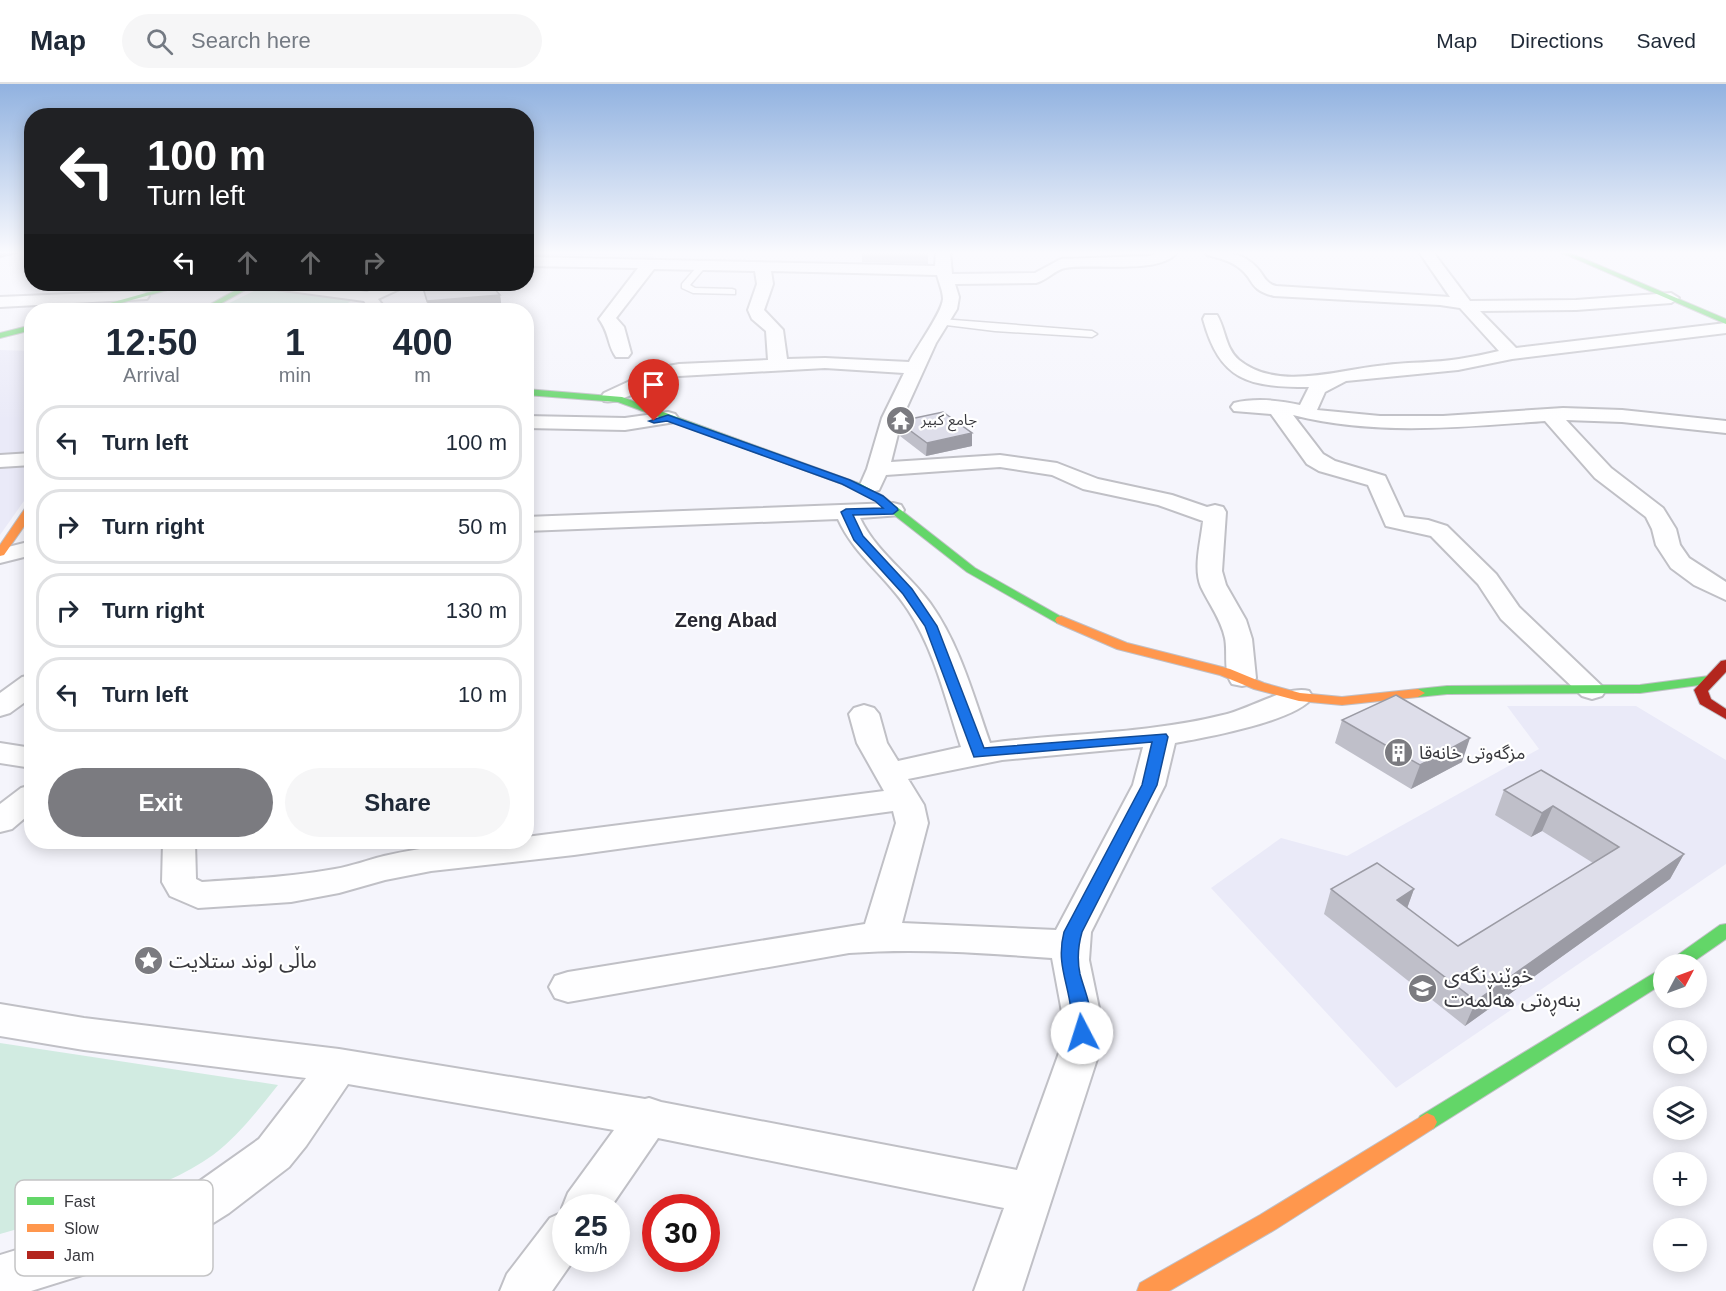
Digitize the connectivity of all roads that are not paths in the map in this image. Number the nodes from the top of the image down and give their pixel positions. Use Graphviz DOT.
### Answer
graph roads {
  1 [pos="615,308"];
  2 [pos="757,308"];
  3 [pos="948,308"];
  4 [pos="1466,308"];
  5 [pos="1696,308"];
  6 [pos="1211,320"];
  7 [pos="1726,321"];
  8 [pos="941,322"];
  9 [pos="1726,328"];
  10 [pos="24,329"];
  11 [pos="1092,334"];
  12 [pos="0,336"];
  13 [pos="622,353"];
  14 [pos="1512,354"];
  15 [pos="778,364"];
  16 [pos="917,368"];
  17 [pos="1327,381"];
  18 [pos="534,392"];
  19 [pos="611,397"];
  20 [pos="1241,407"];
  21 [pos="1276,407"];
  22 [pos="1306,413"];
  23 [pos="1549,414"];
  24 [pos="668,418"];
  25 [pos="534,422"];
  26 [pos="1726,427"];
  27 [pos="24,460"];
  28 [pos="0,461"];
  29 [pos="878,469"];
  30 [pos="867,491"];
  31 [pos="893,510"];
  32 [pos="846,512"];
  33 [pos="24,518"];
  34 [pos="534,524"];
  35 [pos="24,550"];
  36 [pos="0,555"];
  37 [pos="1726,592"];
  38 [pos="1726,664"];
  39 [pos="1242,678"];
  40 [pos="1709,680"];
  41 [pos="24,688"];
  42 [pos="1592,690"];
  43 [pos="1299,697"];
  44 [pos="0,707"];
  45 [pos="864,714"];
  46 [pos="1726,715"];
  47 [pos="1161,737"];
  48 [pos="0,753"];
  49 [pos="979,754"];
  50 [pos="24,757"];
  51 [pos="897,786"];
  52 [pos="24,802"];
  53 [pos="0,821"];
  54 [pos="534,847"];
  55 [pos="179,849"];
  56 [pos="520,849"];
  57 [pos="1726,930"];
  58 [pos="880,936"];
  59 [pos="1070,945"];
  60 [pos="1692,954"];
  61 [pos="1653,981"];
  62 [pos="568,987"];
  63 [pos="0,1020"];
  64 [pos="338,1066"];
  65 [pos="650,1116"];
  66 [pos="1031,1193"];
  67 [pos="594,1194"];
  68 [pos="213,1198"];
  69 [pos="552,1252"];
  70 [pos="15,1273"];
  71 [pos="0,1278"];
  72 [pos="524,1291"];
  73 [pos="998,1291"];
  74 [pos="1148,1291"];
  1 -- 13 [label="street"];
  2 -- 15 [label="street"];
  3 -- 8 [label="street"];
  4 -- 14 [label="street"];
  5 -- 7 [label="street"];
  6 -- 17 [label="street"];
  8 -- 11 [label="lane"];
  8 -- 16 [label="street"];
  9 -- 14 [label="street"];
  10 -- 12 [label="street"];
  14 -- 17 [label="street"];
  15 -- 16 [label="street"];
  15 -- 19 [label="street"];
  16 -- 29 [label="street"];
  17 -- 22 [label="street"];
  18 -- 19 [label="street"];
  19 -- 24 [label="street"];
  20 -- 21 [label="street"];
  21 -- 22 [label="street"];
  21 -- 42 [label="street"];
  22 -- 23 [label="street"];
  23 -- 26 [label="street"];
  23 -- 37 [label="street"];
  24 -- 25 [label="street"];
  24 -- 30 [label="street"];
  27 -- 28 [label="street"];
  29 -- 30 [label="street"];
  29 -- 39 [label="street"];
  30 -- 31 [label="street"];
  31 -- 32 [label="street"];
  31 -- 39 [label="street"];
  32 -- 34 [label="street"];
  32 -- 49 [label="street"];
  33 -- 36 [label="street"];
  35 -- 36 [label="street"];
  38 -- 40 [label="street"];
  39 -- 43 [label="street"];
  40 -- 42 [label="street"];
  40 -- 46 [label="street"];
  41 -- 44 [label="street"];
  42 -- 43 [label="street"];
  43 -- 47 [label="street"];
  45 -- 51 [label="street"];
  47 -- 49 [label="street"];
  47 -- 59 [label="street"];
  48 -- 50 [label="street"];
  49 -- 51 [label="street"];
  51 -- 54 [label="street"];
  51 -- 58 [label="street"];
  52 -- 53 [label="street"];
  55 -- 56 [label="street"];
  57 -- 60 [label="street"];
  58 -- 59 [label="street"];
  58 -- 62 [label="street"];
  59 -- 66 [label="street"];
  61 -- 74 [label="street"];
  63 -- 64 [label="street"];
  64 -- 65 [label="street"];
  64 -- 68 [label="street"];
  65 -- 66 [label="street"];
  65 -- 67 [label="street"];
  66 -- 73 [label="street"];
  69 -- 72 [label="street"];
  70 -- 71 [label="street"];
}
